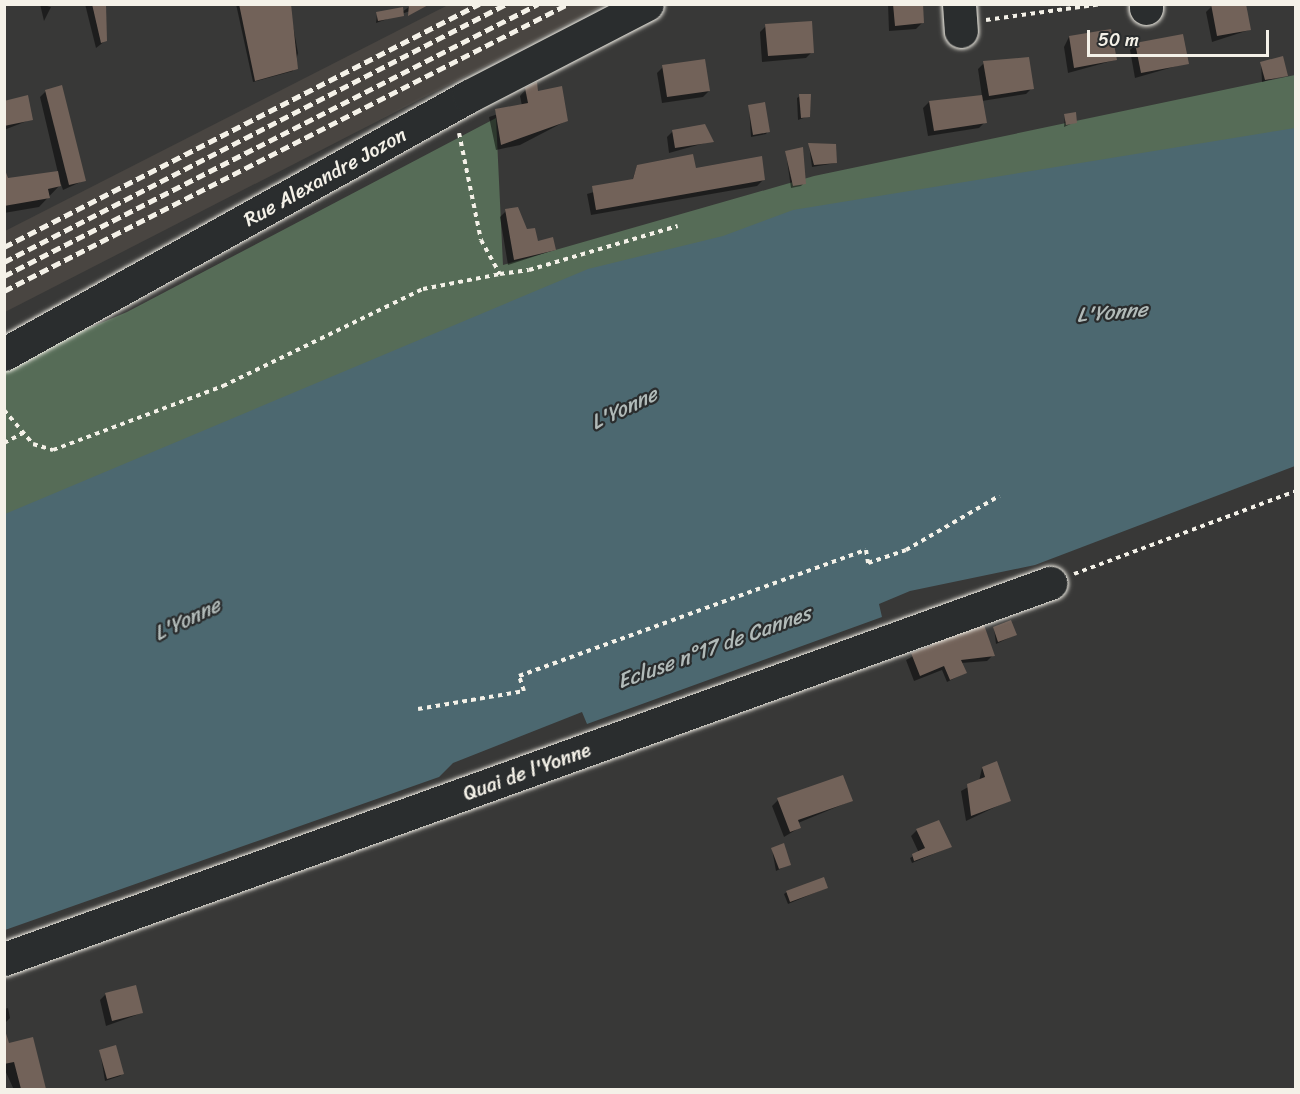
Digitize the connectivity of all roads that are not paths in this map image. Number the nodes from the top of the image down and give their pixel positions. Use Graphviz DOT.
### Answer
graph roads {
  1 [pos="647,4"];
  2 [pos="4,354"];
  3 [pos="1050,583"];
  4 [pos="4,959"];
  1 -- 2 [label="street, Rue Alexandre Jozon"];
  3 -- 4 [label="street, Quai de l'Yonne"];
}
